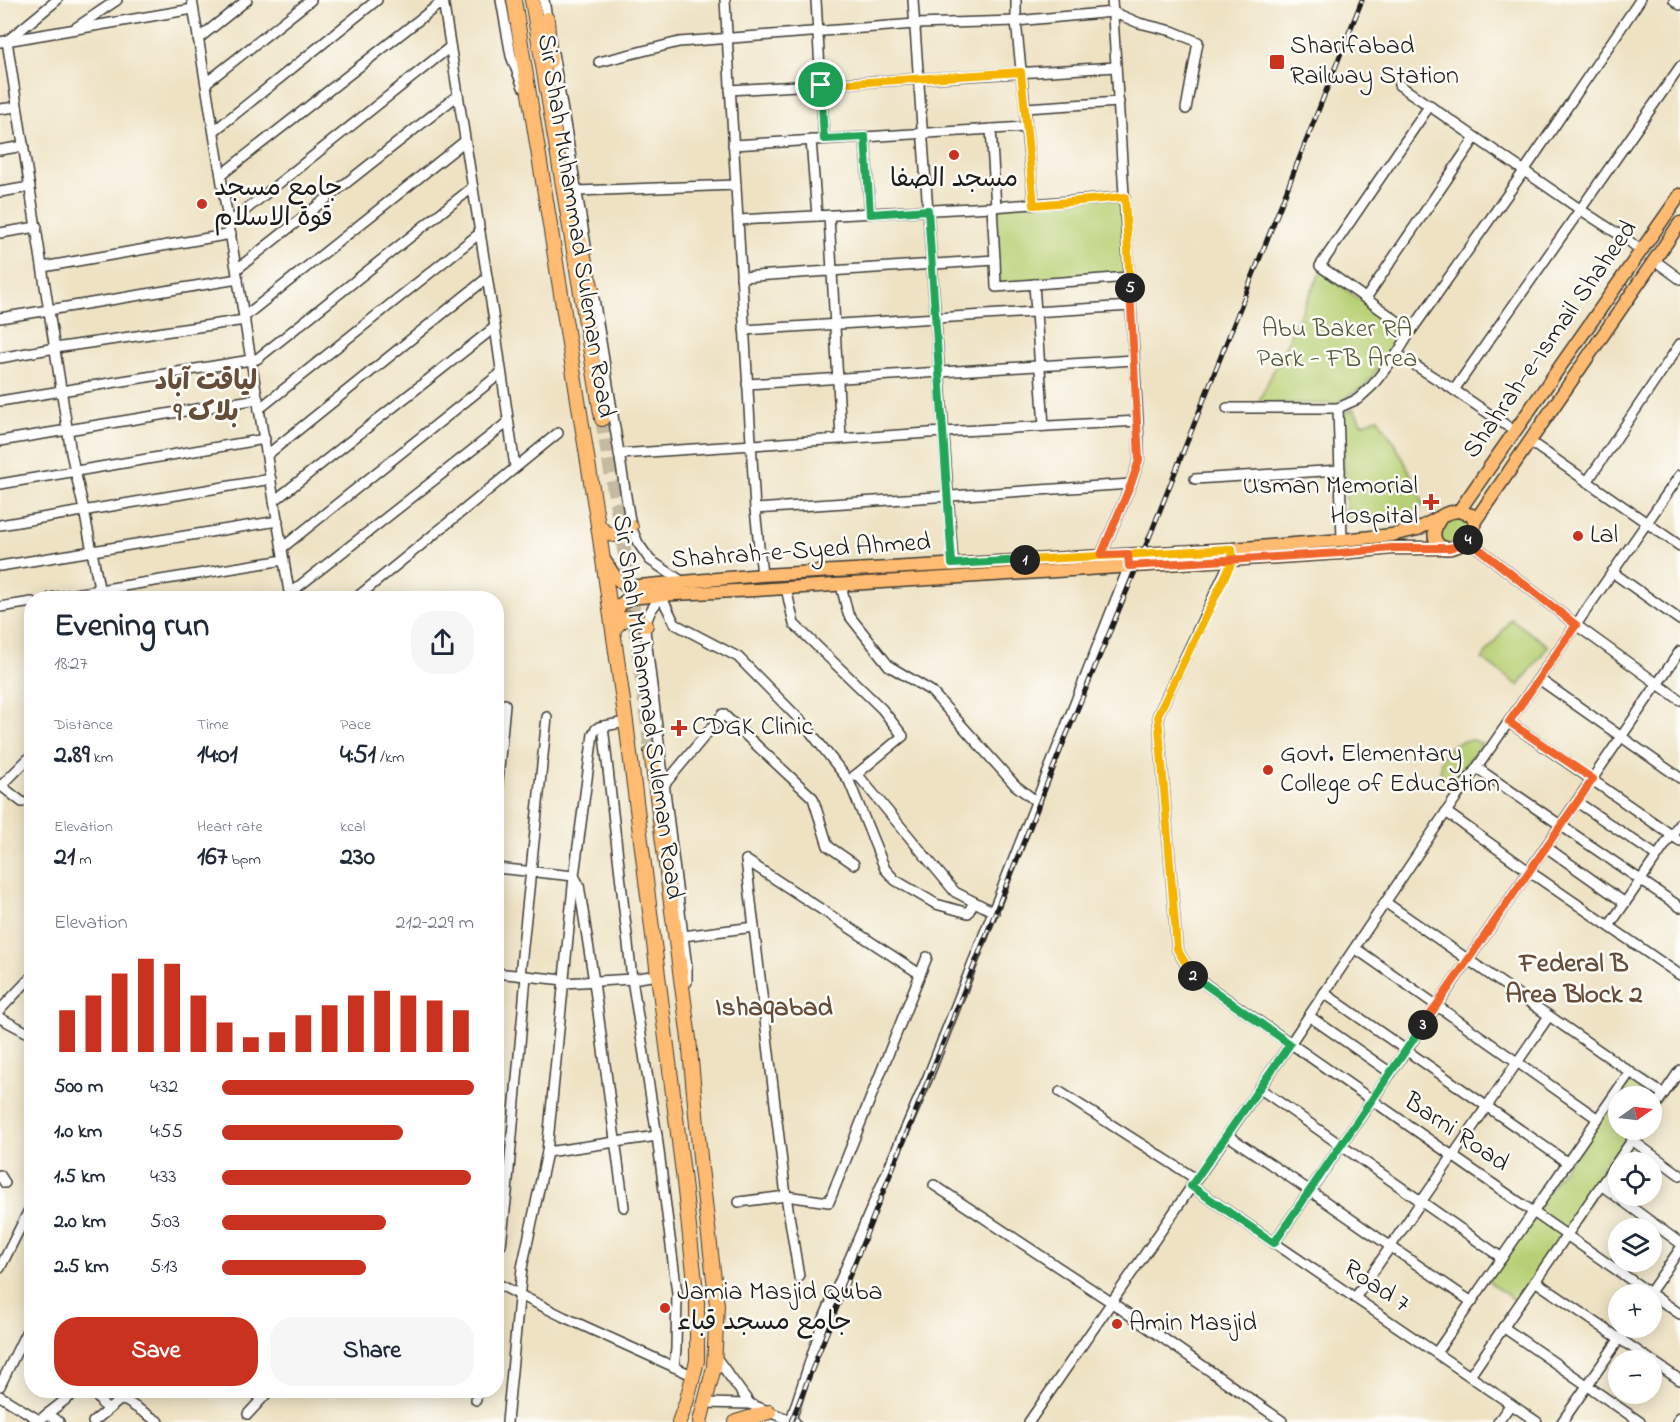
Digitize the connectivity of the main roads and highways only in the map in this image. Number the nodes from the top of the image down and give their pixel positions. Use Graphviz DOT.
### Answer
graph roads {
  1 [pos="514,0"];
  2 [pos="532,0"];
  3 [pos="547,19"];
  4 [pos="555,141"];
  5 [pos="562,179"];
  6 [pos="1680,195"];
  7 [pos="1680,222"];
  8 [pos="592,290"];
  9 [pos="602,419"];
  10 [pos="1459,511"];
  11 [pos="1445,514"];
  12 [pos="1475,521"];
  13 [pos="598,525"];
  14 [pos="631,527"];
  15 [pos="1445,548"];
  16 [pos="1232,554"];
  17 [pos="603,557"];
  18 [pos="1129,560"];
  19 [pos="646,625"];
  20 [pos="613,627"];
  21 [pos="651,752"];
  22 [pos="694,1376"];
  23 [pos="710,1383"];
  24 [pos="770,1412"];
  25 [pos="679,1422"];
  26 [pos="700,1422"];
  27 [pos="736,1422"];
  1 -- 13 [label="highway, Sir Shah Muhammad Suleman Road"];
  2 -- 4 [label="highway, Sir Shah Muhammad Suleman Road"];
  3 -- 4 [label="highway"];
  4 -- 5 [label="highway, Sir Shah Muhammad Suleman Road"];
  5 -- 8 [label="highway"];
  5 -- 9 [label="highway, Sir Shah Muhammad Suleman Road"];
  6 -- 10 [label="main road, Shahrah-e-Ismail Shaheed"];
  7 -- 12 [label="main road, Shahrah-e-Ismail Shaheed"];
  10 -- 11 [label="main road"];
  10 -- 12 [label="main road"];
  11 -- 15 [label="main road"];
  11 -- 16 [label="main road, Shahrah-e-Syed Ahmed"];
  12 -- 15 [label="main road"];
  13 -- 14 [label="highway"];
  13 -- 17 [label="highway, Sir Shah Muhammad Suleman Road"];
  15 -- 16 [label="main road, Shahrah-e-Syed Ahmed"];
  16 -- 18 [label="main road, Shahrah-e-Syed Ahmed"];
  17 -- 18 [label="main road, Shahrah-e-Syed Ahmed"];
  17 -- 20 [label="highway, Sir Shah Muhammad Suleman Road"];
  18 -- 20 [label="main road, Shahrah-e-Syed Ahmed"];
  19 -- 20 [label="highway"];
  20 -- 22 [label="highway, Sir Shah Muhammad Suleman Road"];
  21 -- 23 [label="highway, Sir Shah Muhammad Suleman Road"];
  22 -- 23 [label="highway"];
  22 -- 25 [label="highway, Sir Shah Muhammad Suleman Road"];
  23 -- 26 [label="highway, Sir Shah Muhammad Suleman Road"];
  24 -- 27 [label="highway"];
}
